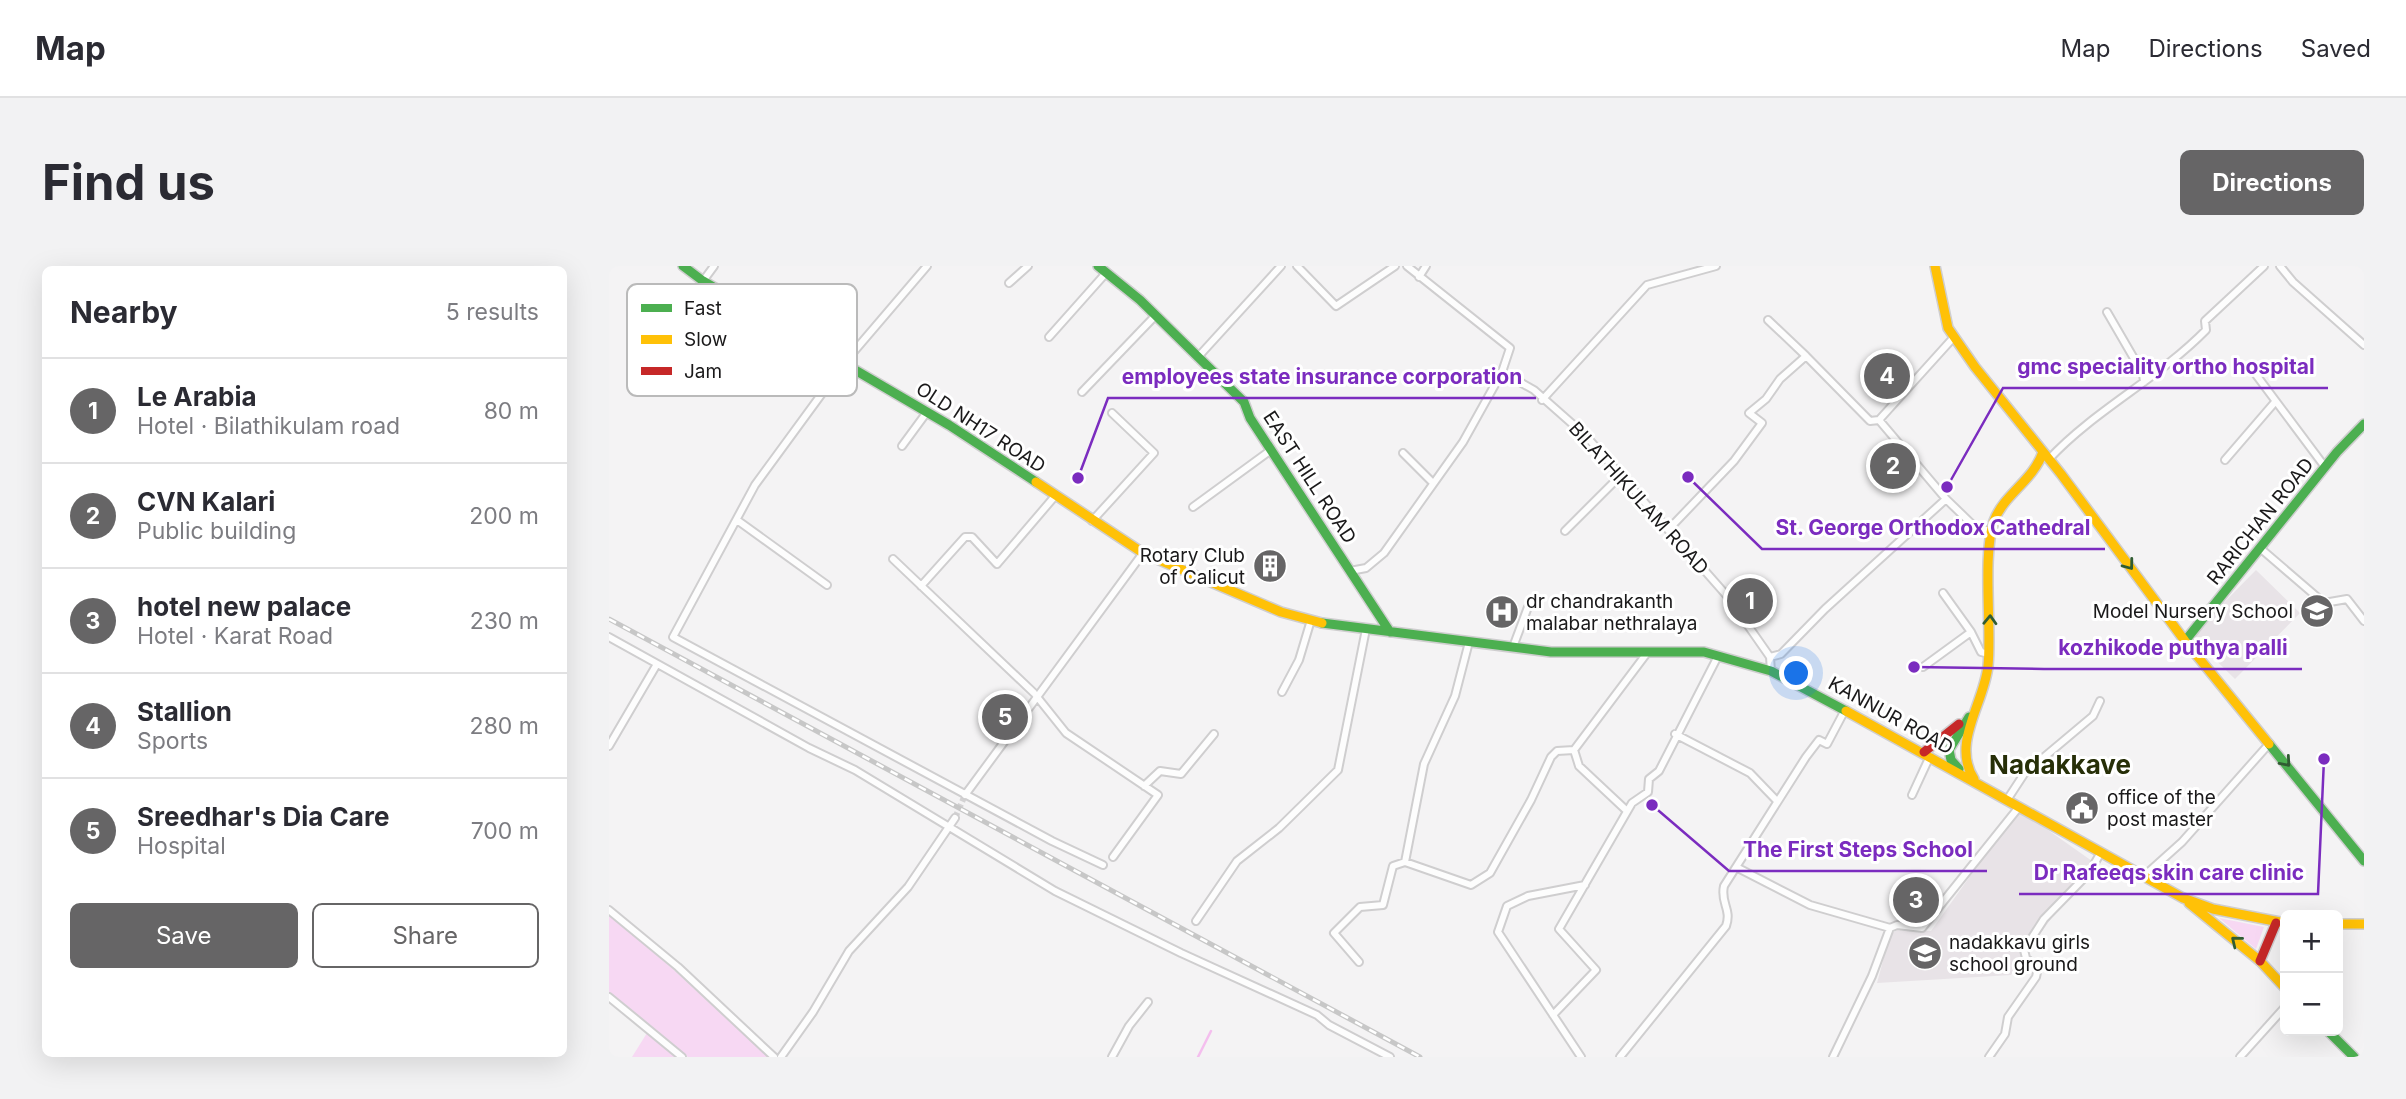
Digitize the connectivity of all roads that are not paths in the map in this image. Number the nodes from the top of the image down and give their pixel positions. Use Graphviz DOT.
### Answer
graph roads {
  1 [pos="683,266"];
  2 [pos="714,266"];
  3 [pos="927,266"];
  4 [pos="1028,266"];
  5 [pos="1281,266"];
  6 [pos="1297,266"];
  7 [pos="1395,266"];
  8 [pos="1407,266"];
  9 [pos="1426,266"];
  10 [pos="1716,266"];
  11 [pos="1935,266"];
  12 [pos="2264,266"];
  13 [pos="2280,266"];
  14 [pos="1705,267"];
  15 [pos="1102,269"];
  16 [pos="1419,277"];
  17 [pos="703,281"];
  18 [pos="1009,283"];
  19 [pos="708,284"];
  20 [pos="2106,312"];
  21 [pos="1156,315"];
  22 [pos="1768,320"];
  23 [pos="1049,337"];
  24 [pos="1954,337"];
  25 [pos="2364,345"];
  26 [pos="857,348"];
  27 [pos="1806,356"];
  28 [pos="1199,357"];
  29 [pos="2251,368"];
  30 [pos="857,369"];
  31 [pos="1502,372"];
  32 [pos="2144,382"];
  33 [pos="1082,392"];
  34 [pos="820,396"];
  35 [pos="1542,400"];
  36 [pos="2275,402"];
  37 [pos="927,412"];
  38 [pos="1112,413"];
  39 [pos="1879,420"];
  40 [pos="2364,424"];
  41 [pos="902,446"];
  42 [pos="1272,450"];
  43 [pos="1403,453"];
  44 [pos="2046,456"];
  45 [pos="2225,460"];
  46 [pos="2325,467"];
  47 [pos="2037,472"];
  48 [pos="2061,474"];
  49 [pos="1620,476"];
  50 [pos="1432,482"];
  51 [pos="1055,496"];
  52 [pos="1946,499"];
  53 [pos="1193,507"];
  54 [pos="737,520"];
  55 [pos="1092,521"];
  56 [pos="1668,530"];
  57 [pos="1991,530"];
  58 [pos="1565,531"];
  59 [pos="2260,548"];
  60 [pos="1143,554"];
  61 [pos="893,559"];
  62 [pos="1350,571"];
  63 [pos="827,585"];
  64 [pos="921,586"];
  65 [pos="1943,593"];
  66 [pos="1528,607"];
  67 [pos="1311,620"];
  68 [pos="2364,621"];
  69 [pos="1366,629"];
  70 [pos="1390,632"];
  71 [pos="1971,632"];
  72 [pos="609,637"];
  73 [pos="2185,641"];
  74 [pos="1469,642"];
  75 [pos="1513,647"];
  76 [pos="1648,652"];
  77 [pos="1989,654"];
  78 [pos="1718,656"];
  79 [pos="1770,657"];
  80 [pos="657,664"];
  81 [pos="1923,667"];
  82 [pos="1771,670"];
  83 [pos="1282,692"];
  84 [pos="1037,697"];
  85 [pos="2100,701"];
  86 [pos="1845,710"];
  87 [pos="1973,710"];
  88 [pos="1214,734"];
  89 [pos="1675,734"];
  90 [pos="2269,743"];
  91 [pos="609,746"];
  92 [pos="1574,750"];
  93 [pos="1927,754"];
  94 [pos="1965,775"];
  95 [pos="1975,781"];
  96 [pos="1144,786"];
  97 [pos="965,795"];
  98 [pos="1912,795"];
  99 [pos="2007,800"];
  100 [pos="1777,801"];
  101 [pos="2019,807"];
  102 [pos="1627,811"];
  103 [pos="955,818"];
  104 [pos="948,826"];
  105 [pos="2100,854"];
  106 [pos="1113,857"];
  107 [pos="2364,861"];
  108 [pos="1405,862"];
  109 [pos="1103,865"];
  110 [pos="1736,867"];
  111 [pos="2143,877"];
  112 [pos="1585,885"];
  113 [pos="2183,898"];
  114 [pos="609,910"];
  115 [pos="1196,921"];
  116 [pos="2280,923"];
  117 [pos="2343,924"];
  118 [pos="2364,924"];
  119 [pos="2280,925"];
  120 [pos="1890,928"];
  121 [pos="2260,961"];
  122 [pos="1359,962"];
  123 [pos="2280,983"];
  124 [pos="609,998"];
  125 [pos="1148,1002"];
  126 [pos="2280,1013"];
  127 [pos="1553,1015"];
  128 [pos="2333,1036"];
  129 [pos="682,1057"];
  130 [pos="774,1057"];
  131 [pos="781,1057"];
  132 [pos="1112,1057"];
  133 [pos="1390,1057"];
  134 [pos="1581,1057"];
  135 [pos="1621,1057"];
  136 [pos="1833,1057"];
  137 [pos="1989,1057"];
  138 [pos="2240,1057"];
  139 [pos="2354,1057"];
  1 -- 17 [label="main road, OLD NH17 ROAD"];
  2 -- 17 [label="street"];
  3 -- 26 [label="street"];
  4 -- 18 [label="street"];
  5 -- 28 [label="street"];
  6 -- 7 [label="street"];
  8 -- 16 [label="street"];
  9 -- 16 [label="street"];
  10 -- 14 [label="street"];
  11 -- 24 [label="main road"];
  12 -- 32 [label="street"];
  13 -- 25 [label="street"];
  14 -- 35 [label="street"];
  15 -- 21 [label="main road, EAST HILL ROAD"];
  15 -- 23 [label="street"];
  16 -- 31 [label="street"];
  17 -- 19 [label="main road, OLD NH17 ROAD"];
  20 -- 32 [label="street"];
  21 -- 28 [label="main road, EAST HILL ROAD"];
  21 -- 33 [label="street"];
  22 -- 27 [label="street"];
  24 -- 39 [label="street"];
  24 -- 44 [label="main road"];
  27 -- 39 [label="street"];
  27 -- 56 [label="street"];
  28 -- 42 [label="main road, EAST HILL ROAD"];
  29 -- 36 [label="street"];
  30 -- 37 [label="main road, OLD NH17 ROAD"];
  31 -- 35 [label="street, BILATHIKULAM ROAD"];
  31 -- 50 [label="street"];
  32 -- 44 [label="street"];
  34 -- 54 [label="street"];
  35 -- 49 [label="street, BILATHIKULAM ROAD"];
  36 -- 45 [label="street"];
  36 -- 46 [label="street"];
  37 -- 41 [label="street"];
  37 -- 51 [label="main road, OLD NH17 ROAD"];
  38 -- 55 [label="street"];
  39 -- 52 [label="street"];
  40 -- 46 [label="main road, RARICHAN ROAD"];
  42 -- 53 [label="street"];
  42 -- 62 [label="main road, EAST HILL ROAD"];
  43 -- 50 [label="street"];
  44 -- 47 [label="main road"];
  44 -- 48 [label="main road"];
  46 -- 59 [label="main road, RARICHAN ROAD"];
  47 -- 48 [label="main road"];
  47 -- 57 [label="main road"];
  48 -- 73 [label="main road, one-way"];
  49 -- 56 [label="street, BILATHIKULAM ROAD"];
  49 -- 58 [label="street"];
  50 -- 62 [label="street"];
  51 -- 55 [label="main road, OLD NH17 ROAD"];
  51 -- 64 [label="street"];
  52 -- 57 [label="street"];
  52 -- 79 [label="street"];
  54 -- 63 [label="street"];
  54 -- 97 [label="street"];
  55 -- 60 [label="main road, OLD NH17 ROAD"];
  56 -- 79 [label="street, BILATHIKULAM ROAD"];
  77 -- 57 [label="main road, one-way"];
  59 -- 68 [label="street"];
  59 -- 73 [label="main road, RARICHAN ROAD"];
  60 -- 67 [label="main road, OLD NH17 ROAD"];
  60 -- 84 [label="street"];
  61 -- 64 [label="street"];
  62 -- 70 [label="main road, EAST HILL ROAD"];
  64 -- 84 [label="street"];
  65 -- 71 [label="street"];
  66 -- 75 [label="street"];
  67 -- 69 [label="main road, OLD NH17 ROAD"];
  67 -- 83 [label="street"];
  69 -- 70 [label="main road, OLD NH17 ROAD"];
  69 -- 115 [label="street"];
  70 -- 74 [label="main road, KANNUR ROAD"];
  71 -- 77 [label="street"];
  71 -- 81 [label="street"];
  72 -- 80 [label="street"];
  73 -- 90 [label="main road"];
  74 -- 75 [label="main road, KANNUR ROAD"];
  74 -- 108 [label="street"];
  75 -- 76 [label="main road, KANNUR ROAD"];
  76 -- 78 [label="main road, KANNUR ROAD"];
  76 -- 92 [label="street"];
  77 -- 87 [label="main road"];
  78 -- 82 [label="main road, KANNUR ROAD"];
  78 -- 89 [label="street"];
  79 -- 82 [label="street"];
  80 -- 91 [label="street"];
  80 -- 104 [label="street"];
  82 -- 86 [label="main road, KANNUR ROAD"];
  84 -- 96 [label="street"];
  84 -- 97 [label="street"];
  85 -- 99 [label="street"];
  86 -- 93 [label="main road, KANNUR ROAD"];
  86 -- 100 [label="street"];
  87 -- 93 [label="main road"];
  87 -- 94 [label="main road"];
  87 -- 95 [label="main road"];
  88 -- 96 [label="street"];
  89 -- 100 [label="street"];
  89 -- 102 [label="street"];
  90 -- 107 [label="main road, one-way"];
  90 -- 111 [label="street"];
  92 -- 102 [label="street"];
  92 -- 108 [label="street"];
  93 -- 94 [label="main road, KANNUR ROAD"];
  93 -- 98 [label="street"];
  94 -- 95 [label="main road, KANNUR ROAD"];
  95 -- 99 [label="main road, KANNUR ROAD"];
  96 -- 106 [label="street"];
  97 -- 109 [label="street"];
  99 -- 101 [label="main road, KANNUR ROAD"];
  100 -- 110 [label="street"];
  101 -- 105 [label="main road, KANNUR ROAD"];
  101 -- 120 [label="street"];
  102 -- 112 [label="street"];
  103 -- 104 [label="street"];
  104 -- 131 [label="street"];
  104 -- 133 [label="street"];
  105 -- 111 [label="main road, KANNUR ROAD"];
  105 -- 137 [label="street"];
  108 -- 122 [label="street"];
  110 -- 120 [label="street"];
  110 -- 135 [label="street"];
  111 -- 113 [label="main road, KANNUR ROAD"];
  112 -- 127 [label="street"];
  112 -- 127 [label="street"];
  113 -- 116 [label="main road"];
  121 -- 113 [label="main road, one-way"];
  114 -- 130 [label="street"];
  117 -- 118 [label="main road"];
  119 -- 121 [label="main road"];
  120 -- 136 [label="street"];
  121 -- 123 [label="main road"];
  124 -- 129 [label="street"];
  125 -- 132 [label="street"];
  126 -- 138 [label="street"];
  127 -- 134 [label="street"];
  128 -- 139 [label="main road"];
}
